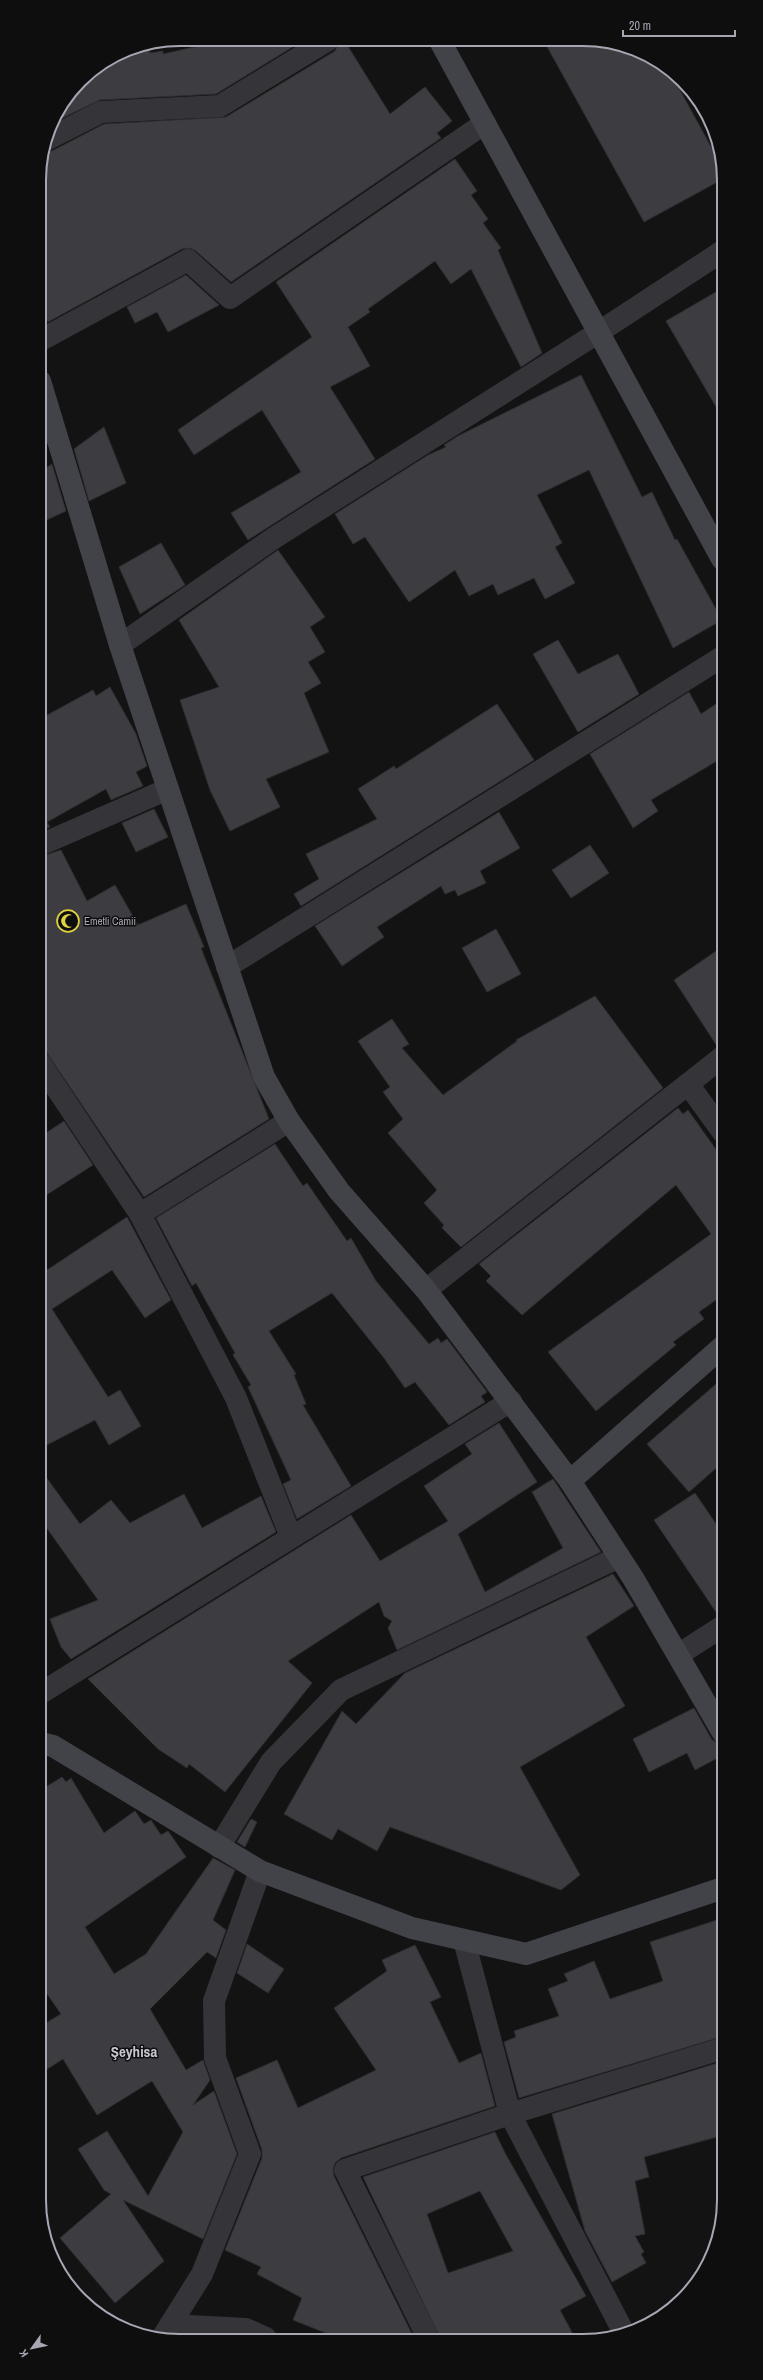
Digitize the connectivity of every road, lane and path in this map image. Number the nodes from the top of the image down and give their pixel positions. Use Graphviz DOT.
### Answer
graph roads {
  1 [pos="318,46"];
  2 [pos="443,46"];
  3 [pos="485,123"];
  4 [pos="54,136"];
  5 [pos="717,255"];
  6 [pos="599,332"];
  7 [pos="46,338"];
  8 [pos="46,401"];
  9 [pos="717,550"];
  10 [pos="120,645"];
  11 [pos="717,660"];
  12 [pos="168,789"];
  13 [pos="46,842"];
  14 [pos="227,967"];
  15 [pos="717,1061"];
  16 [pos="46,1072"];
  17 [pos="688,1084"];
  18 [pos="289,1121"];
  19 [pos="717,1124"];
  20 [pos="140,1214"];
  21 [pos="426,1290"];
  22 [pos="717,1351"];
  23 [pos="511,1401"];
  24 [pos="570,1481"];
  25 [pos="290,1537"];
  26 [pos="619,1557"];
  27 [pos="717,1630"];
  28 [pos="678,1656"];
  29 [pos="46,1690"];
  30 [pos="717,1723"];
  31 [pos="46,1744"];
  32 [pos="219,1847"];
  33 [pos="260,1871"];
  34 [pos="717,1890"];
  35 [pos="464,1940"];
  36 [pos="717,2050"];
  37 [pos="510,2114"];
  38 [pos="621,2328"];
  39 [pos="166,2332"];
  40 [pos="257,2334"];
  41 [pos="426,2334"];
  1 -- 4 [label="street"];
  2 -- 3 [label="street"];
  3 -- 6 [label="street"];
  3 -- 7 [label="street"];
  5 -- 6 [label="street"];
  6 -- 9 [label="street"];
  6 -- 10 [label="street"];
  8 -- 10 [label="street"];
  10 -- 12 [label="street"];
  11 -- 14 [label="street"];
  12 -- 13 [label="street"];
  12 -- 14 [label="street"];
  14 -- 18 [label="street"];
  15 -- 17 [label="street"];
  16 -- 20 [label="street"];
  17 -- 19 [label="street"];
  17 -- 21 [label="street"];
  18 -- 20 [label="street"];
  18 -- 21 [label="street"];
  20 -- 25 [label="street"];
  21 -- 23 [label="street"];
  22 -- 24 [label="street"];
  23 -- 24 [label="street"];
  23 -- 25 [label="street"];
  24 -- 26 [label="street"];
  25 -- 29 [label="street"];
  26 -- 28 [label="street"];
  26 -- 32 [label="street"];
  27 -- 28 [label="street"];
  28 -- 30 [label="street"];
  31 -- 32 [label="street"];
  32 -- 33 [label="street"];
  33 -- 35 [label="street"];
  33 -- 39 [label="street"];
  34 -- 35 [label="street"];
  35 -- 37 [label="street"];
  36 -- 37 [label="street"];
  37 -- 38 [label="street"];
  37 -- 41 [label="street"];
  39 -- 40 [label="street"];
}
